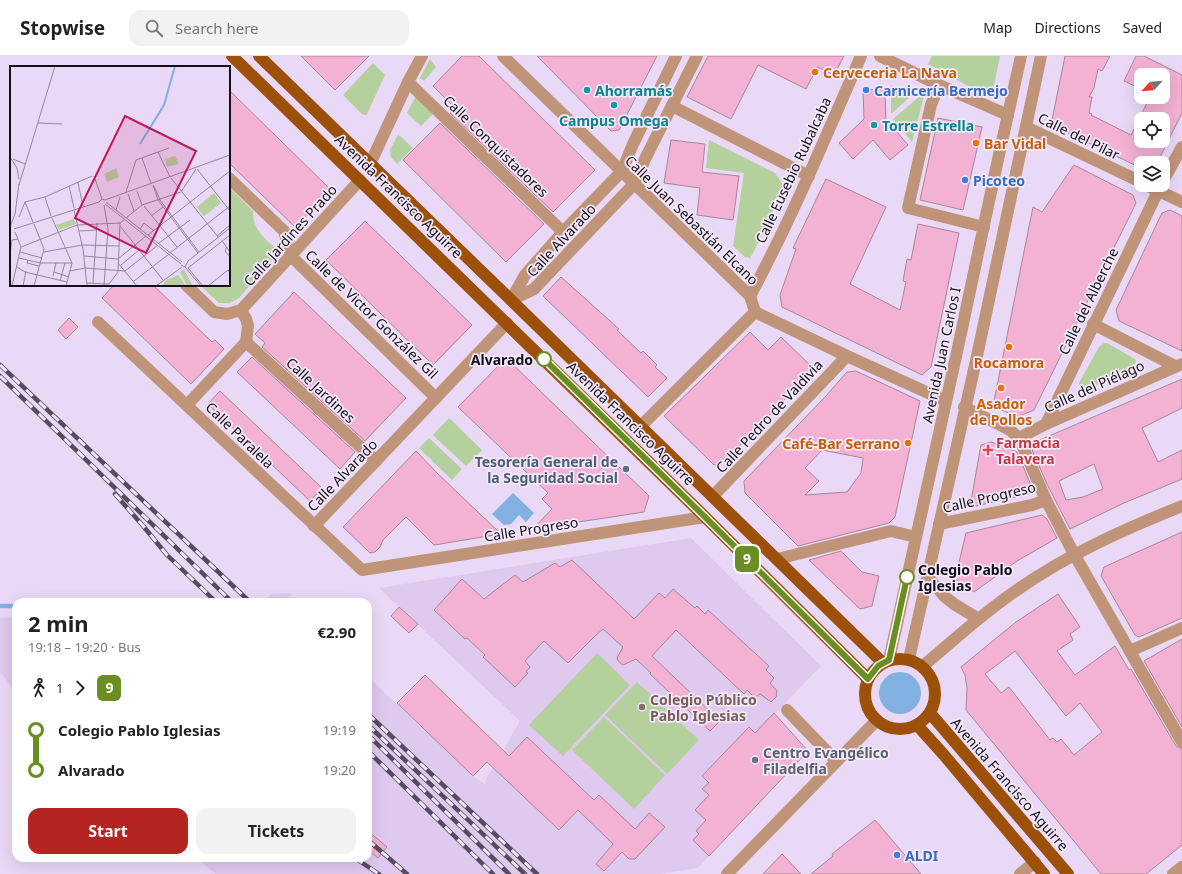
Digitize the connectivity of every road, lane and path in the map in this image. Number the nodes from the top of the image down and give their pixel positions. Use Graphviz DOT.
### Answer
graph roads {
  1 [pos="232,56"];
  2 [pos="259,56"];
  3 [pos="422,56"];
  4 [pos="503,56"];
  5 [pos="676,56"];
  6 [pos="697,56"];
  7 [pos="861,56"];
  8 [pos="880,56"];
  9 [pos="1021,56"];
  10 [pos="1041,56"];
  11 [pos="408,82"];
  12 [pos="938,85"];
  13 [pos="672,106"];
  14 [pos="1008,114"];
  15 [pos="1026,127"];
  16 [pos="1182,147"];
  17 [pos="370,164"];
  18 [pos="1170,169"];
  19 [pos="622,171"];
  20 [pos="809,176"];
  21 [pos="230,179"];
  22 [pos="1134,179"];
  23 [pos="360,180"];
  24 [pos="634,184"];
  25 [pos="1158,192"];
  26 [pos="1169,192"];
  27 [pos="1182,202"];
  28 [pos="984,227"];
  29 [pos="563,232"];
  30 [pos="292,256"];
  31 [pos="187,286"];
  32 [pos="750,296"];
  33 [pos="511,300"];
  34 [pos="241,310"];
  35 [pos="754,312"];
  36 [pos="98,322"];
  37 [pos="507,323"];
  38 [pos="1093,324"];
  39 [pos="246,342"];
  40 [pos="847,356"];
  41 [pos="1179,365"];
  42 [pos="436,398"];
  43 [pos="946,401"];
  44 [pos="187,405"];
  45 [pos="964,407"];
  46 [pos="1046,424"];
  47 [pos="640,427"];
  48 [pos="1019,438"];
  49 [pos="376,461"];
  50 [pos="713,496"];
  51 [pos="1046,500"];
  52 [pos="1182,506"];
  53 [pos="705,517"];
  54 [pos="939,524"];
  55 [pos="314,526"];
  56 [pos="916,537"];
  57 [pos="1074,554"];
  58 [pos="777,560"];
  59 [pos="362,570"];
  60 [pos="928,578"];
  61 [pos="977,618"];
  62 [pos="1182,628"];
  63 [pos="1130,651"];
  64 [pos="909,659"];
  65 [pos="886,661"];
  66 [pos="923,666"];
  67 [pos="868,679"];
  68 [pos="787,710"];
  69 [pos="930,713"];
  70 [pos="877,720"];
  71 [pos="917,725"];
  72 [pos="1182,742"];
  73 [pos="836,761"];
  74 [pos="1035,862"];
  75 [pos="1182,867"];
  76 [pos="727,874"];
  77 [pos="1020,874"];
  78 [pos="1044,874"];
  79 [pos="1068,874"];
  80 [pos="1173,874"];
  1 -- 23 [label="main road, Avenida Francisco Aguirre"];
  2 -- 17 [label="main road, Avenida Francisco Aguirre"];
  3 -- 11 [label="street"];
  4 -- 19 [label="street, Calle Juan Sebastián Elcano"];
  5 -- 19 [label="street, Calle Alvarado"];
  6 -- 13 [label="street, Calle Alvarado"];
  7 -- 20 [label="street, Calle Eusebio Rubalcaba"];
  8 -- 12 [label="street"];
  9 -- 14 [label="street, Avenida Juan Carlos I"];
  10 -- 15 [label="street"];
  11 -- 17 [label="street"];
  11 -- 29 [label="street, Calle Conquistadores"];
  12 -- 14 [label="street"];
  12 -- 28 [label="street"];
  13 -- 20 [label="street"];
  13 -- 24 [label="street, Calle Alvarado"];
  14 -- 28 [label="street, Avenida Juan Carlos I"];
  15 -- 22 [label="street, Calle del Pilar"];
  15 -- 45 [label="street"];
  16 -- 18 [label="street, Calle del Alberche"];
  17 -- 33 [label="main road, Avenida Francisco Aguirre"];
  19 -- 24 [label="street, Calle Juan Sebastián Elcano"];
  19 -- 29 [label="street, Calle Alvarado"];
  20 -- 32 [label="street, Calle Eusebio Rubalcaba"];
  21 -- 30 [label="street, Calle de Victor González Gil"];
  23 -- 30 [label="street, Calle Jardines Prado"];
  23 -- 37 [label="main road, Avenida Francisco Aguirre"];
  24 -- 32 [label="street, Calle Juan Sebastián Elcano"];
  24 -- 33 [label="street, Calle Alvarado"];
  25 -- 38 [label="street, Calle del Alberche"];
  26 -- 27 [label="street"];
  28 -- 43 [label="street, Avenida Juan Carlos I"];
  29 -- 33 [label="street, Calle Alvarado"];
  30 -- 34 [label="street, Calle Jardines Prado"];
  30 -- 42 [label="street, Calle de Victor González Gil"];
  31 -- 34 [label="street"];
  32 -- 35 [label="street, Calle Juan Sebastián Elcano"];
  33 -- 47 [label="main road, Avenida Francisco Aguirre"];
  34 -- 39 [label="street"];
  35 -- 40 [label="street"];
  35 -- 47 [label="street"];
  36 -- 44 [label="street, Calle Paralela"];
  37 -- 42 [label="street, Calle Alvarado"];
  37 -- 53 [label="main road, Avenida Francisco Aguirre"];
  38 -- 41 [label="street"];
  38 -- 46 [label="street, Calle del Alberche"];
  39 -- 44 [label="street"];
  39 -- 49 [label="street, Calle Jardines"];
  40 -- 43 [label="street"];
  40 -- 50 [label="street, Calle Pedro de Valdivia"];
  41 -- 46 [label="street, Calle del Piélago"];
  42 -- 49 [label="street, Calle Alvarado"];
  43 -- 56 [label="street, Avenida Juan Carlos I"];
  44 -- 55 [label="street, Calle Paralela"];
  45 -- 48 [label="street"];
  45 -- 54 [label="street"];
  46 -- 48 [label="street, Calle del Piélago"];
  47 -- 50 [label="main road, Avenida Francisco Aguirre"];
  48 -- 51 [label="street"];
  49 -- 55 [label="street, Calle Alvarado"];
  50 -- 58 [label="main road, Avenida Francisco Aguirre"];
  51 -- 54 [label="street, Calle Progreso"];
  51 -- 57 [label="street"];
  52 -- 57 [label="street"];
  53 -- 59 [label="street, Calle Progreso"];
  53 -- 67 [label="main road, Avenida Francisco Aguirre"];
  54 -- 60 [label="street"];
  55 -- 59 [label="street, Calle Paralela"];
  56 -- 58 [label="street"];
  56 -- 65 [label="street, Avenida Juan Carlos I"];
  57 -- 61 [label="street"];
  57 -- 63 [label="street"];
  58 -- 65 [label="main road, Avenida Francisco Aguirre"];
  60 -- 61 [label="street"];
  60 -- 64 [label="street"];
  61 -- 66 [label="street"];
  62 -- 63 [label="street"];
  63 -- 72 [label="street"];
  64 -- 65 [label="main road"];
  64 -- 66 [label="main road"];
  65 -- 67 [label="main road"];
  66 -- 69 [label="main road"];
  67 -- 70 [label="main road"];
  68 -- 73 [label="street"];
  69 -- 71 [label="main road"];
  69 -- 79 [label="main road, Avenida Francisco Aguirre"];
  70 -- 71 [label="main road"];
  70 -- 73 [label="street"];
  71 -- 74 [label="main road"];
  73 -- 76 [label="street"];
  74 -- 77 [label="street"];
  74 -- 78 [label="main road"];
  75 -- 80 [label="street"];
}
